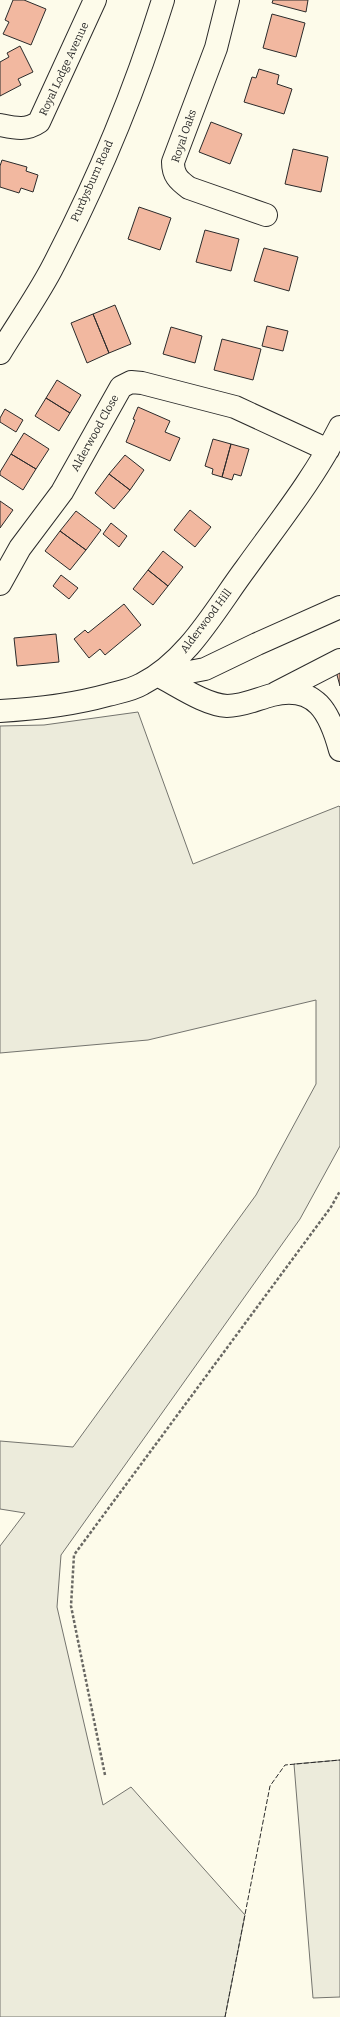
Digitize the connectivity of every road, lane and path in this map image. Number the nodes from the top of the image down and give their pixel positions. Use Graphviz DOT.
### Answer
graph roads {
  1 [pos="95,0"];
  2 [pos="163,0"];
  3 [pos="228,0"];
  4 [pos="0,125"];
  5 [pos="266,215"];
  6 [pos="0,353"];
  7 [pos="340,427"];
  8 [pos="328,450"];
  9 [pos="0,584"];
  10 [pos="340,607"];
  11 [pos="340,660"];
  12 [pos="157,675"];
  13 [pos="272,695"];
  14 [pos="0,711"];
  15 [pos="340,750"];
  16 [pos="340,1191"];
  17 [pos="106,1775"];
  1 -- 4 [label="street, Royal Lodge Avenue"];
  2 -- 6 [label="street, Purdysburn Road"];
  3 -- 5 [label="street, Royal Oaks"];
  7 -- 8 [label="street, Alderwood Hill"];
  8 -- 9 [label="street, Alderwood Close"];
  8 -- 12 [label="street, Alderwood Hill"];
  10 -- 12 [label="street"];
  11 -- 13 [label="street"];
  12 -- 13 [label="street"];
  12 -- 14 [label="street, Alderwood Hill"];
  13 -- 15 [label="street"];
  16 -- 17 [label="path"];
}
